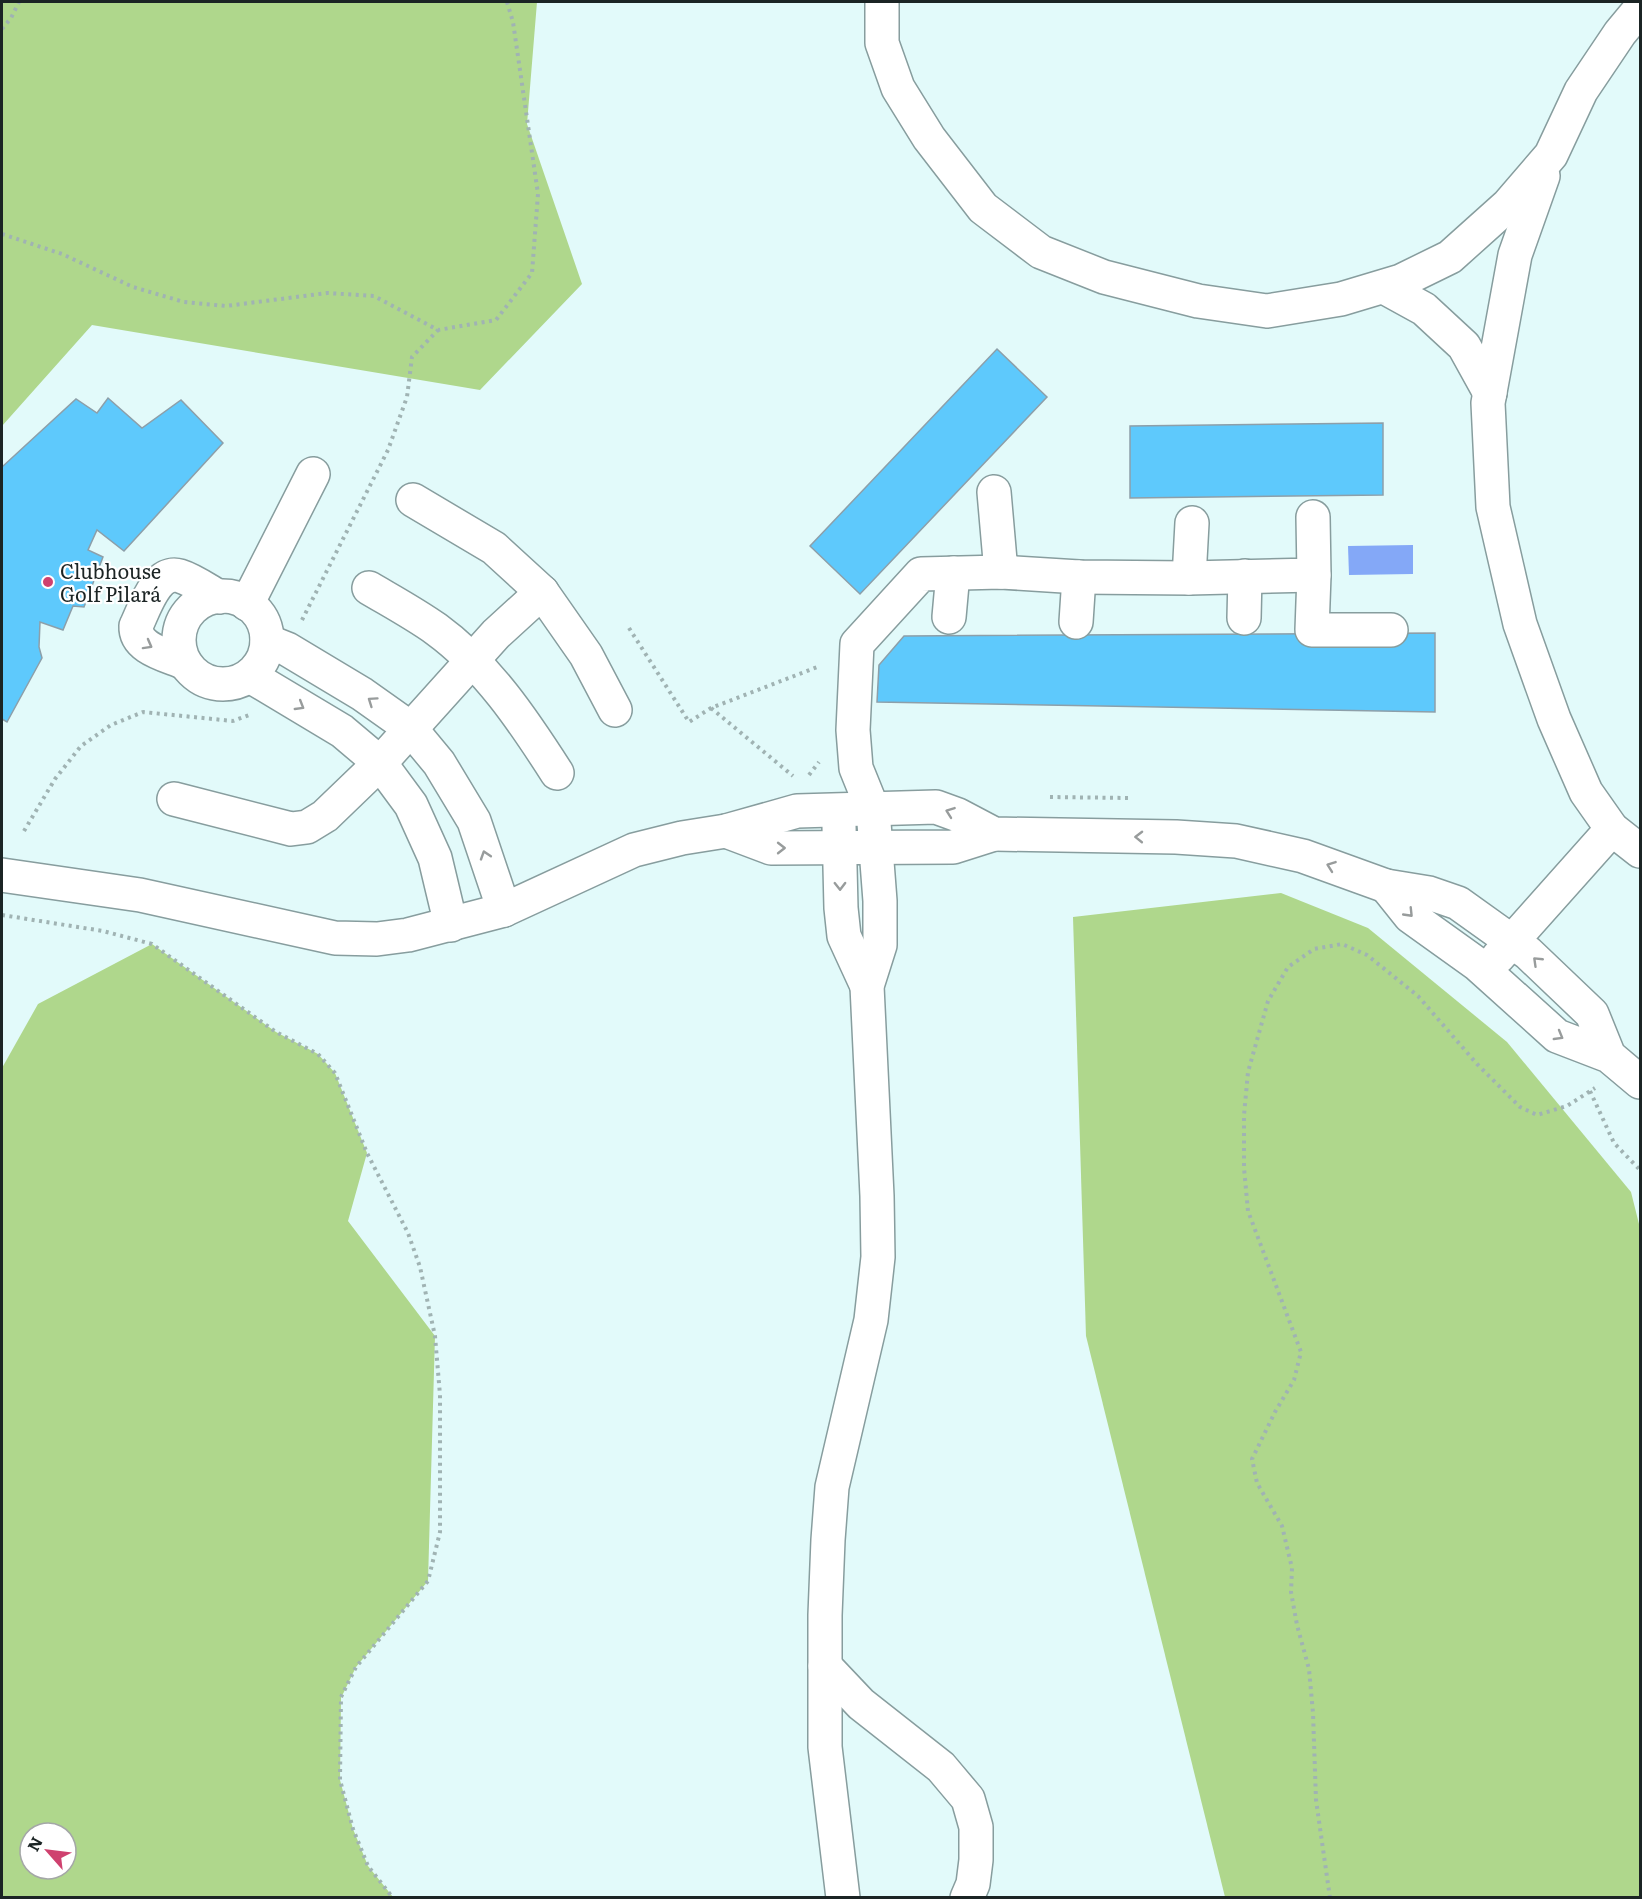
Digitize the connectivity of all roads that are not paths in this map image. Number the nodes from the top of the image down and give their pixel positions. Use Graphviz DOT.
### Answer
graph roads {
  1 [pos="882,2"];
  2 [pos="1641,9"];
  3 [pos="1551,155"];
  4 [pos="1383,286"];
  5 [pos="1490,393"];
  6 [pos="313,474"];
  7 [pos="994,492"];
  8 [pos="413,500"];
  9 [pos="1313,517"];
  10 [pos="1192,524"];
  11 [pos="953,573"];
  12 [pos="1001,573"];
  13 [pos="1314,575"];
  14 [pos="1245,576"];
  15 [pos="1079,577"];
  16 [pos="1189,578"];
  17 [pos="369,588"];
  18 [pos="542,592"];
  19 [pos="233,600"];
  20 [pos="949,617"];
  21 [pos="1244,618"];
  22 [pos="1077,622"];
  23 [pos="1391,630"];
  24 [pos="267,641"];
  25 [pos="472,661"];
  26 [pos="185,663"];
  27 [pos="250,676"];
  28 [pos="615,710"];
  29 [pos="410,728"];
  30 [pos="380,762"];
  31 [pos="856,768"];
  32 [pos="557,773"];
  33 [pos="174,799"];
  34 [pos="839,810"];
  35 [pos="873,810"];
  36 [pos="1612,829"];
  37 [pos="726,831"];
  38 [pos="994,834"];
  39 [pos="839,848"];
  40 [pos="876,848"];
  41 [pos="1641,851"];
  42 [pos="2,875"];
  43 [pos="1386,886"];
  44 [pos="504,910"];
  45 [pos="451,925"];
  46 [pos="1512,941"];
  47 [pos="1485,971"];
  48 [pos="867,986"];
  49 [pos="1623,1068"];
  50 [pos="825,1666"];
  51 [pos="843,1898"];
  52 [pos="967,1898"];
  1 -- 4 [label="street"];
  2 -- 3 [label="street"];
  3 -- 4 [label="street"];
  3 -- 5 [label="street"];
  4 -- 5 [label="street"];
  5 -- 36 [label="street"];
  6 -- 19 [label="street"];
  7 -- 12 [label="street"];
  8 -- 18 [label="street"];
  9 -- 13 [label="street"];
  10 -- 16 [label="street"];
  11 -- 12 [label="street"];
  11 -- 20 [label="street"];
  11 -- 31 [label="street"];
  12 -- 15 [label="street"];
  13 -- 14 [label="street"];
  13 -- 23 [label="street"];
  14 -- 16 [label="street"];
  14 -- 21 [label="street"];
  15 -- 16 [label="street"];
  15 -- 22 [label="street"];
  17 -- 25 [label="street"];
  18 -- 25 [label="street"];
  18 -- 28 [label="street"];
  19 -- 24 [label="street"];
  19 -- 26 [label="street"];
  19 -- 26 [label="street, one-way"];
  24 -- 27 [label="street"];
  29 -- 24 [label="street, one-way"];
  25 -- 29 [label="street"];
  25 -- 32 [label="street"];
  26 -- 27 [label="street"];
  27 -- 30 [label="street, one-way"];
  29 -- 30 [label="street"];
  44 -- 29 [label="street, one-way"];
  30 -- 33 [label="street"];
  30 -- 45 [label="street"];
  31 -- 34 [label="street"];
  31 -- 35 [label="street"];
  34 -- 35 [label="street"];
  34 -- 37 [label="street"];
  34 -- 39 [label="street"];
  38 -- 35 [label="street, one-way"];
  35 -- 40 [label="street"];
  36 -- 41 [label="street"];
  36 -- 46 [label="street"];
  37 -- 39 [label="street, one-way"];
  37 -- 44 [label="street"];
  38 -- 40 [label="street"];
  43 -- 38 [label="street, one-way"];
  39 -- 40 [label="street"];
  39 -- 48 [label="street, one-way"];
  40 -- 48 [label="street"];
  42 -- 45 [label="street"];
  43 -- 46 [label="street"];
  43 -- 47 [label="street, one-way"];
  44 -- 45 [label="street"];
  46 -- 47 [label="street"];
  49 -- 46 [label="street, one-way"];
  47 -- 49 [label="street, one-way"];
  48 -- 50 [label="street"];
  50 -- 51 [label="street"];
  50 -- 52 [label="street"];
}
